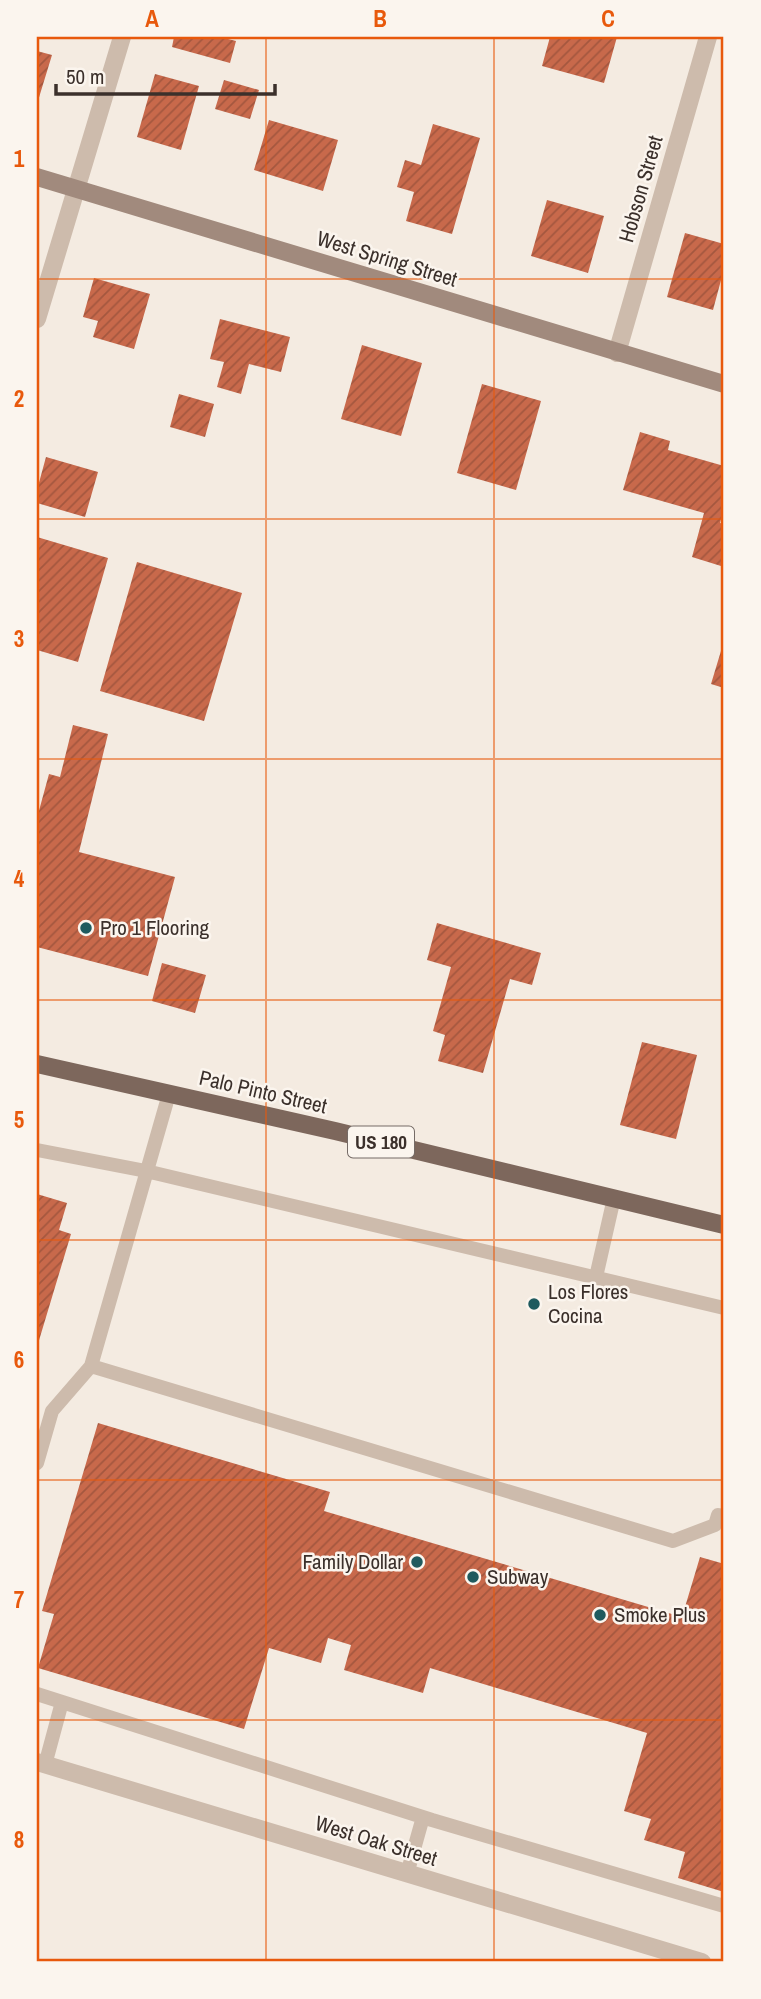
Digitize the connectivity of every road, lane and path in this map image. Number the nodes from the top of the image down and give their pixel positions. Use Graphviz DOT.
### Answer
graph roads {
  1 [pos="122,37"];
  2 [pos="708,37"];
  3 [pos="37,177"];
  4 [pos="77,189"];
  5 [pos="37,319"];
  6 [pos="617,353"];
  7 [pos="724,384"];
  8 [pos="37,1064"];
  9 [pos="169,1094"];
  10 [pos="37,1150"];
  11 [pos="146,1171"];
  12 [pos="614,1198"];
  13 [pos="724,1225"];
  14 [pos="596,1277"];
  15 [pos="724,1308"];
  16 [pos="91,1366"];
  17 [pos="37,1463"];
  18 [pos="724,1517"];
  19 [pos="37,1694"];
  20 [pos="62,1702"];
  21 [pos="41,1764"];
  22 [pos="424,1817"];
  23 [pos="407,1874"];
  24 [pos="724,1906"];
  25 [pos="702,1962"];
  1 -- 4 [label="street"];
  2 -- 6 [label="street, Hobson Street"];
  3 -- 4 [label="street, West Spring Street"];
  4 -- 5 [label="street"];
  4 -- 6 [label="street, West Spring Street"];
  6 -- 7 [label="street, West Spring Street"];
  8 -- 9 [label="main road, Palo Pinto Street / US 180"];
  9 -- 11 [label="lane"];
  9 -- 12 [label="main road, Palo Pinto Street / US 180"];
  10 -- 11 [label="lane"];
  11 -- 14 [label="lane"];
  11 -- 16 [label="lane"];
  12 -- 13 [label="main road, Palo Pinto Street / US 180"];
  12 -- 14 [label="lane"];
  14 -- 15 [label="lane"];
  16 -- 17 [label="lane"];
  16 -- 18 [label="lane"];
  19 -- 20 [label="lane"];
  20 -- 21 [label="lane"];
  20 -- 22 [label="lane"];
  21 -- 23 [label="street, West Oak Street"];
  22 -- 23 [label="lane"];
  22 -- 24 [label="lane"];
  23 -- 25 [label="street, West Oak Street"];
}
